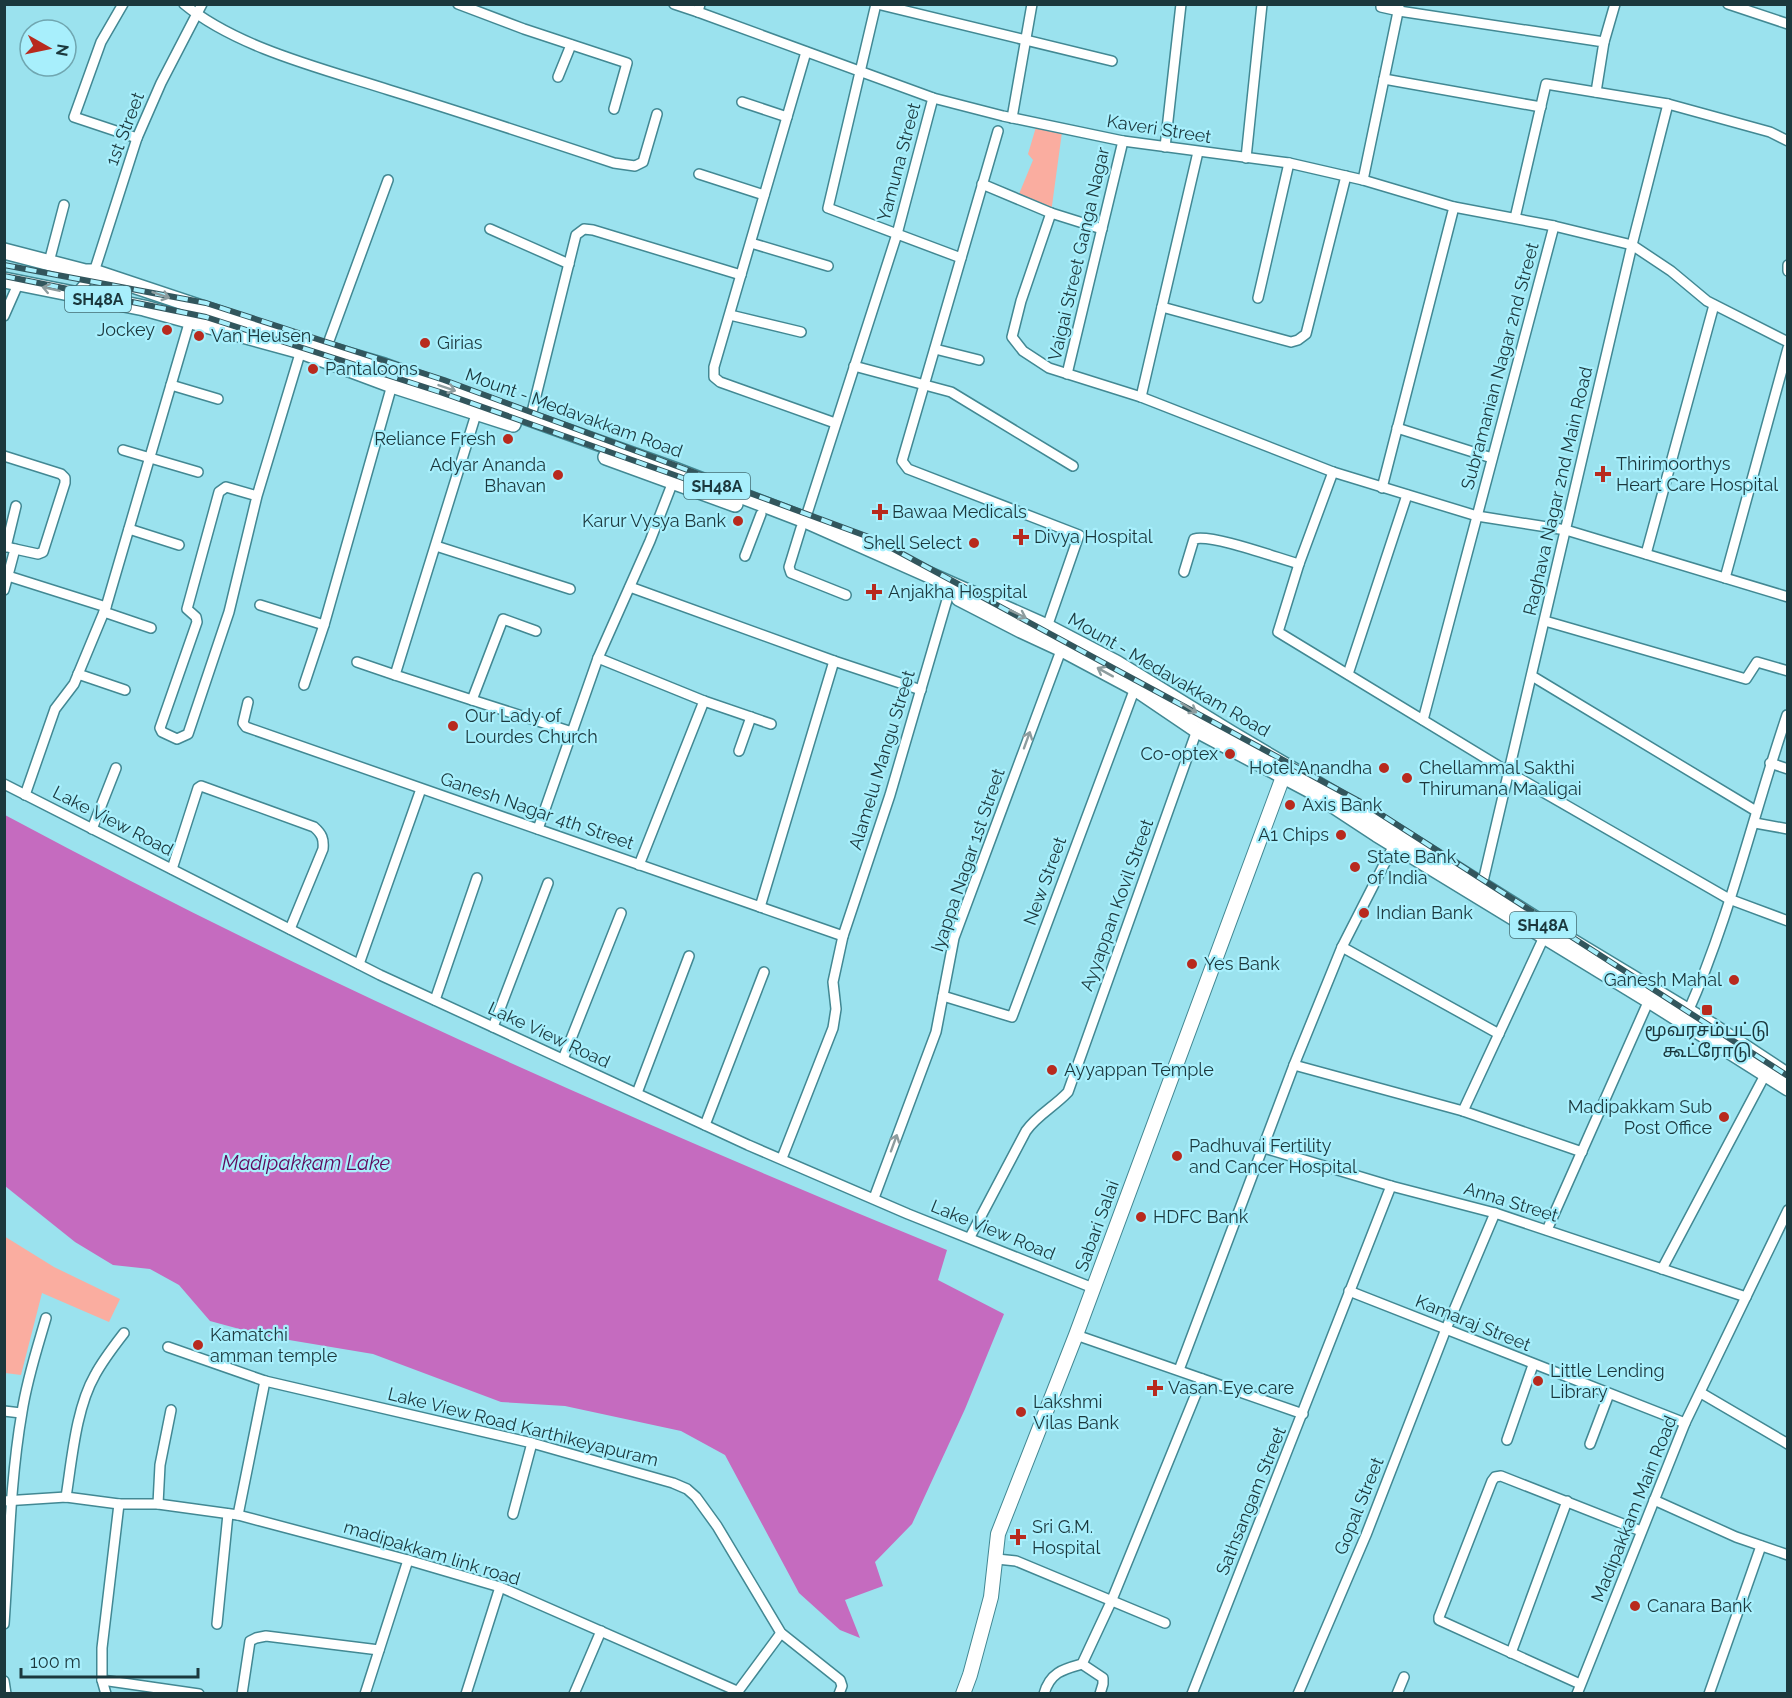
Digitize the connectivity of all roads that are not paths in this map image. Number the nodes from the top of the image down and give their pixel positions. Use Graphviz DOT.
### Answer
graph roads {
  1 [pos="123,4"];
  2 [pos="184,4"];
  3 [pos="202,4"];
  4 [pos="458,4"];
  5 [pos="674,4"];
  6 [pos="877,4"];
  7 [pos="1032,4"];
  8 [pos="1181,4"];
  9 [pos="1262,4"];
  10 [pos="1381,4"];
  11 [pos="1615,4"];
  12 [pos="1728,4"];
  13 [pos="699,8"];
  14 [pos="1399,8"];
  15 [pos="197,16"];
  16 [pos="1788,24"];
  17 [pos="1025,41"];
  18 [pos="1604,42"];
  19 [pos="571,45"];
  20 [pos="806,52"];
  21 [pos="1112,61"];
  22 [pos="861,73"];
  23 [pos="558,76"];
  24 [pos="1384,79"];
  25 [pos="1596,92"];
  26 [pos="933,98"];
  27 [pos="742,102"];
  28 [pos="1668,104"];
  29 [pos="1541,107"];
  30 [pos="614,109"];
  31 [pos="657,114"];
  32 [pos="787,117"];
  33 [pos="1012,118"];
  34 [pos="998,131"];
  35 [pos="137,138"];
  36 [pos="1123,141"];
  37 [pos="1788,141"];
  38 [pos="1165,147"];
  39 [pos="1198,152"];
  40 [pos="1246,158"];
  41 [pos="1289,163"];
  42 [pos="699,174"];
  43 [pos="1346,176"];
  44 [pos="388,180"];
  45 [pos="1363,180"];
  46 [pos="982,184"];
  47 [pos="765,195"];
  48 [pos="64,205"];
  49 [pos="1454,207"];
  50 [pos="1051,213"];
  51 [pos="1515,218"];
  52 [pos="1554,226"];
  53 [pos="490,229"];
  54 [pos="1102,230"];
  55 [pos="897,234"];
  56 [pos="751,243"];
  57 [pos="1632,245"];
  58 [pos="4,251"];
  59 [pos="961,258"];
  60 [pos="50,262"];
  61 [pos="569,264"];
  62 [pos="828,266"];
  63 [pos="1788,266"];
  64 [pos="1788,271"];
  65 [pos="94,272"];
  66 [pos="741,275"];
  67 [pos="12,281"];
  68 [pos="76,294"];
  69 [pos="1258,298"];
  70 [pos="1714,305"];
  71 [pos="1162,306"];
  72 [pos="730,315"];
  73 [pos="4,316"];
  74 [pos="190,320"];
  75 [pos="801,332"];
  76 [pos="1788,342"];
  77 [pos="302,347"];
  78 [pos="1788,348"];
  79 [pos="326,349"];
  80 [pos="935,349"];
  81 [pos="979,360"];
  82 [pos="854,366"];
  83 [pos="1067,374"];
  84 [pos="171,385"];
  85 [pos="924,385"];
  86 [pos="392,386"];
  87 [pos="1141,397"];
  88 [pos="218,399"];
  89 [pos="477,411"];
  90 [pos="530,420"];
  91 [pos="835,423"];
  92 [pos="1397,429"];
  93 [pos="123,450"];
  94 [pos="4,456"];
  95 [pos="150,458"];
  96 [pos="1492,458"];
  97 [pos="1073,466"];
  98 [pos="198,472"];
  99 [pos="1332,472"];
  100 [pos="675,476"];
  101 [pos="1382,488"];
  102 [pos="1407,495"];
  103 [pos="257,496"];
  104 [pos="16,506"];
  105 [pos="760,513"];
  106 [pos="1477,516"];
  107 [pos="803,524"];
  108 [pos="129,529"];
  109 [pos="1566,530"];
  110 [pos="179,545"];
  111 [pos="436,546"];
  112 [pos="8,547"];
  113 [pos="1646,554"];
  114 [pos="745,556"];
  115 [pos="1299,564"];
  116 [pos="1184,572"];
  117 [pos="8,576"];
  118 [pos="1725,578"];
  119 [pos="630,587"];
  120 [pos="570,589"];
  121 [pos="4,590"];
  122 [pos="949,593"];
  123 [pos="846,595"];
  124 [pos="1788,597"];
  125 [pos="260,605"];
  126 [pos="105,609"];
  127 [pos="1545,621"];
  128 [pos="324,625"];
  129 [pos="151,627"];
  130 [pos="1047,627"];
  131 [pos="536,631"];
  132 [pos="1064,643"];
  133 [pos="598,658"];
  134 [pos="834,661"];
  135 [pos="357,662"];
  136 [pos="1788,671"];
  137 [pos="78,674"];
  138 [pos="1348,674"];
  139 [pos="395,675"];
  140 [pos="1532,676"];
  141 [pos="304,685"];
  142 [pos="1135,688"];
  143 [pos="125,690"];
  144 [pos="921,690"];
  145 [pos="472,700"];
  146 [pos="704,701"];
  147 [pos="248,702"];
  148 [pos="1787,715"];
  149 [pos="751,717"];
  150 [pos="1423,720"];
  151 [pos="771,724"];
  152 [pos="1197,730"];
  153 [pos="572,732"];
  154 [pos="739,751"];
  155 [pos="1770,763"];
  156 [pos="116,768"];
  157 [pos="1788,769"];
  158 [pos="1285,770"];
  159 [pos="1510,773"];
  160 [pos="4,784"];
  161 [pos="422,789"];
  162 [pos="25,795"];
  163 [pos="1756,811"];
  164 [pos="1755,823"];
  165 [pos="92,829"];
  166 [pos="538,829"];
  167 [pos="1788,829"];
  168 [pos="1395,843"];
  169 [pos="639,865"];
  170 [pos="172,869"];
  171 [pos="477,878"];
  172 [pos="548,883"];
  173 [pos="1481,891"];
  174 [pos="1729,899"];
  175 [pos="760,907"];
  176 [pos="621,913"];
  177 [pos="1788,921"];
  178 [pos="290,929"];
  179 [pos="843,936"];
  180 [pos="1544,937"];
  181 [pos="1342,948"];
  182 [pos="689,956"];
  183 [pos="359,964"];
  184 [pos="764,972"];
  185 [pos="943,996"];
  186 [pos="435,1000"];
  187 [pos="1649,1000"];
  188 [pos="1686,1016"];
  189 [pos="493,1027"];
  190 [pos="1499,1034"];
  191 [pos="563,1059"];
  192 [pos="1294,1065"];
  193 [pos="1765,1075"];
  194 [pos="1788,1076"];
  195 [pos="1788,1088"];
  196 [pos="636,1093"];
  197 [pos="1463,1111"];
  198 [pos="705,1125"];
  199 [pos="1264,1148"];
  200 [pos="1582,1152"];
  201 [pos="782,1158"];
  202 [pos="1391,1186"];
  203 [pos="874,1198"];
  204 [pos="1788,1210"];
  205 [pos="1495,1213"];
  206 [pos="1547,1230"];
  207 [pos="970,1237"];
  208 [pos="1662,1269"];
  209 [pos="1093,1288"];
  210 [pos="1349,1291"];
  211 [pos="1746,1297"];
  212 [pos="46,1317"];
  213 [pos="1446,1329"];
  214 [pos="124,1333"];
  215 [pos="1076,1335"];
  216 [pos="168,1347"];
  217 [pos="1533,1365"];
  218 [pos="1179,1370"];
  219 [pos="1202,1379"];
  220 [pos="265,1381"];
  221 [pos="1701,1393"];
  222 [pos="1609,1394"];
  223 [pos="171,1410"];
  224 [pos="4,1411"];
  225 [pos="21,1413"];
  226 [pos="1303,1414"];
  227 [pos="1686,1423"];
  228 [pos="1506,1440"];
  229 [pos="532,1443"];
  230 [pos="1590,1444"];
  231 [pos="1788,1444"];
  232 [pos="66,1497"];
  233 [pos="1653,1500"];
  234 [pos="8,1501"];
  235 [pos="1567,1501"];
  236 [pos="119,1504"];
  237 [pos="158,1504"];
  238 [pos="228,1514"];
  239 [pos="513,1514"];
  240 [pos="238,1515"];
  241 [pos="1641,1531"];
  242 [pos="1761,1546"];
  243 [pos="1788,1555"];
  244 [pos="997,1559"];
  245 [pos="408,1560"];
  246 [pos="6,1576"];
  247 [pos="500,1587"];
  248 [pos="1111,1602"];
  249 [pos="1166,1623"];
  250 [pos="4,1624"];
  251 [pos="217,1624"];
  252 [pos="601,1631"];
  253 [pos="781,1633"];
  254 [pos="379,1650"];
  255 [pos="1511,1653"];
  256 [pos="1083,1664"];
  257 [pos="1404,1677"];
  258 [pos="102,1680"];
  259 [pos="4,1681"];
  260 [pos="1579,1689"];
  261 [pos="146,1690"];
  262 [pos="737,1692"];
  263 [pos="6,1694"];
  264 [pos="106,1694"];
  265 [pos="199,1694"];
  266 [pos="242,1694"];
  267 [pos="365,1694"];
  268 [pos="466,1694"];
  269 [pos="574,1694"];
  270 [pos="839,1694"];
  271 [pos="963,1694"];
  272 [pos="1044,1694"];
  273 [pos="1100,1694"];
  274 [pos="1192,1694"];
  275 [pos="1298,1694"];
  276 [pos="1397,1694"];
  277 [pos="1709,1694"];
  1 -- 35 [label="street"];
  2 -- 15 [label="street"];
  3 -- 15 [label="street, 1st Street"];
  4 -- 19 [label="street"];
  5 -- 13 [label="street, Kaveri Street"];
  6 -- 17 [label="street"];
  6 -- 22 [label="street"];
  7 -- 17 [label="street"];
  8 -- 38 [label="street"];
  9 -- 40 [label="street"];
  10 -- 14 [label="street"];
  11 -- 18 [label="street"];
  12 -- 16 [label="street"];
  13 -- 20 [label="street, Kaveri Street"];
  14 -- 18 [label="street"];
  14 -- 24 [label="street"];
  15 -- 31 [label="street"];
  15 -- 35 [label="street, 1st Street"];
  17 -- 21 [label="street"];
  17 -- 33 [label="street"];
  18 -- 25 [label="street"];
  19 -- 23 [label="street"];
  19 -- 30 [label="street"];
  20 -- 22 [label="street, Kaveri Street"];
  20 -- 32 [label="street"];
  22 -- 26 [label="street, Kaveri Street"];
  22 -- 55 [label="street"];
  24 -- 29 [label="street"];
  24 -- 45 [label="street"];
  25 -- 28 [label="street"];
  25 -- 29 [label="street"];
  26 -- 33 [label="street, Kaveri Street"];
  26 -- 55 [label="street, Yamuna Street"];
  27 -- 32 [label="street"];
  28 -- 37 [label="street"];
  28 -- 57 [label="street, Raghava Nagar 2nd Main Road"];
  29 -- 51 [label="street"];
  32 -- 47 [label="street"];
  33 -- 36 [label="street, Kaveri Street"];
  34 -- 46 [label="street"];
  35 -- 65 [label="street, 1st Street"];
  36 -- 38 [label="street, Kaveri Street"];
  36 -- 54 [label="street, Vaigai Street Ganga Nagar"];
  38 -- 39 [label="street, Kaveri Street"];
  39 -- 40 [label="street, Kaveri Street"];
  39 -- 71 [label="street"];
  40 -- 41 [label="street, Kaveri Street"];
  41 -- 43 [label="street, Kaveri Street"];
  41 -- 69 [label="street"];
  42 -- 47 [label="street"];
  43 -- 45 [label="street, Kaveri Street"];
  43 -- 71 [label="street"];
  44 -- 79 [label="street"];
  45 -- 49 [label="street, Kaveri Street"];
  46 -- 50 [label="street"];
  46 -- 59 [label="street"];
  47 -- 56 [label="street"];
  48 -- 60 [label="street"];
  49 -- 51 [label="street, Kaveri Street"];
  49 -- 92 [label="street"];
  50 -- 54 [label="street"];
  50 -- 83 [label="street"];
  51 -- 52 [label="street, Kaveri Street"];
  52 -- 57 [label="street, Kaveri Street"];
  52 -- 96 [label="street, Subramanian Nagar 2nd Street"];
  53 -- 61 [label="street"];
  54 -- 83 [label="street, Vaigai Street Ganga Nagar"];
  55 -- 59 [label="street"];
  55 -- 82 [label="street, Yamuna Street"];
  56 -- 62 [label="street"];
  56 -- 66 [label="street"];
  57 -- 70 [label="street"];
  57 -- 109 [label="street, Raghava Nagar 2nd Main Road"];
  58 -- 60 [label="main road, Mount - Medavakkam Road / SH48A"];
  59 -- 80 [label="street"];
  60 -- 65 [label="main road, Mount - Medavakkam Road / SH48A"];
  61 -- 66 [label="street"];
  61 -- 90 [label="street"];
  63 -- 64 [label="street"];
  65 -- 68 [label="street"];
  65 -- 77 [label="main road, Mount - Medavakkam Road / SH48A, one-way"];
  66 -- 72 [label="street"];
  68 -- 67 [label="main road, Mount - Medavakkam Road / SH48A, one-way"];
  67 -- 73 [label="street"];
  68 -- 74 [label="main road, Mount - Medavakkam Road / SH48A"];
  70 -- 76 [label="street"];
  70 -- 113 [label="street"];
  71 -- 87 [label="street"];
  72 -- 75 [label="street"];
  72 -- 91 [label="street"];
  74 -- 77 [label="main road, Mount - Medavakkam Road / SH48A"];
  74 -- 84 [label="street"];
  77 -- 79 [label="main road, Mount - Medavakkam Road / SH48A"];
  77 -- 86 [label="main road, Mount - Medavakkam Road / SH48A"];
  77 -- 103 [label="street"];
  78 -- 118 [label="street"];
  79 -- 90 [label="main road, Mount - Medavakkam Road / SH48A, one-way"];
  80 -- 81 [label="street"];
  80 -- 85 [label="street"];
  82 -- 85 [label="street"];
  82 -- 91 [label="street, Yamuna Street"];
  83 -- 87 [label="street"];
  84 -- 88 [label="street"];
  84 -- 95 [label="street"];
  85 -- 97 [label="street"];
  85 -- 130 [label="street"];
  86 -- 89 [label="main road, Mount - Medavakkam Road / SH48A"];
  86 -- 128 [label="street"];
  87 -- 99 [label="street"];
  89 -- 100 [label="main road, Mount - Medavakkam Road / SH48A"];
  89 -- 111 [label="street"];
  90 -- 100 [label="main road, Mount - Medavakkam Road / SH48A"];
  91 -- 107 [label="street, Yamuna Street"];
  92 -- 96 [label="street"];
  92 -- 101 [label="street"];
  93 -- 95 [label="street"];
  94 -- 112 [label="street"];
  95 -- 98 [label="street"];
  95 -- 108 [label="street"];
  96 -- 106 [label="street, Subramanian Nagar 2nd Street"];
  99 -- 101 [label="street"];
  99 -- 115 [label="street"];
  100 -- 105 [label="main road, Mount - Medavakkam Road / SH48A"];
  100 -- 107 [label="main road, Mount - Medavakkam Road / SH48A"];
  100 -- 119 [label="street"];
  101 -- 102 [label="street"];
  102 -- 106 [label="street"];
  102 -- 138 [label="street"];
  103 -- 103 [label="street"];
  104 -- 112 [label="street"];
  105 -- 107 [label="main road, Mount - Medavakkam Road / SH48A"];
  105 -- 114 [label="street"];
  106 -- 109 [label="street"];
  106 -- 150 [label="street, Subramanian Nagar 2nd Street"];
  107 -- 122 [label="main road, Mount - Medavakkam Road / SH48A"];
  107 -- 123 [label="street, Yamuna Street"];
  107 -- 130 [label="main road, Mount - Medavakkam Road / SH48A, one-way"];
  108 -- 110 [label="street"];
  108 -- 126 [label="street"];
  109 -- 113 [label="street"];
  109 -- 127 [label="street, Raghava Nagar 2nd Main Road"];
  111 -- 120 [label="street"];
  111 -- 139 [label="street"];
  112 -- 117 [label="street"];
  113 -- 118 [label="street"];
  115 -- 116 [label="street"];
  115 -- 138 [label="street"];
  117 -- 121 [label="street"];
  117 -- 126 [label="street"];
  118 -- 124 [label="street"];
  119 -- 133 [label="street"];
  119 -- 134 [label="street"];
  122 -- 132 [label="main road, Mount - Medavakkam Road / SH48A"];
  122 -- 144 [label="street, Alamelu Mangu Street"];
  125 -- 128 [label="street"];
  126 -- 129 [label="street"];
  126 -- 137 [label="street"];
  127 -- 136 [label="street"];
  127 -- 140 [label="street, Raghava Nagar 2nd Main Road"];
  128 -- 141 [label="street"];
  130 -- 132 [label="main road, Mount - Medavakkam Road / SH48A"];
  131 -- 145 [label="street"];
  142 -- 132 [label="main road, Mount - Medavakkam Road / SH48A, one-way"];
  132 -- 158 [label="main road, Mount - Medavakkam Road / SH48A, one-way"];
  185 -- 132 [label="street, Iyappa Nagar 1st Street, one-way"];
  133 -- 146 [label="street"];
  133 -- 153 [label="street"];
  134 -- 144 [label="street"];
  134 -- 175 [label="street"];
  135 -- 139 [label="street"];
  137 -- 143 [label="street"];
  137 -- 162 [label="street"];
  138 -- 150 [label="street"];
  139 -- 145 [label="street"];
  140 -- 159 [label="street, Raghava Nagar 2nd Main Road"];
  140 -- 163 [label="street"];
  142 -- 152 [label="main road, Mount - Medavakkam Road / SH48A"];
  142 -- 185 [label="street, New Street"];
  144 -- 179 [label="street, Alamelu Mangu Street"];
  145 -- 153 [label="street"];
  146 -- 149 [label="street"];
  146 -- 169 [label="street"];
  147 -- 161 [label="street, Ganesh Nagar 4th Street"];
  148 -- 155 [label="street"];
  149 -- 151 [label="street"];
  149 -- 154 [label="street"];
  150 -- 159 [label="street"];
  152 -- 158 [label="main road, Mount - Medavakkam Road / SH48A"];
  152 -- 207 [label="street, Ayyappan Kovil Street"];
  153 -- 166 [label="street"];
  155 -- 157 [label="street"];
  155 -- 163 [label="street"];
  156 -- 165 [label="street"];
  158 -- 168 [label="main road, Mount - Medavakkam Road / SH48A"];
  158 -- 173 [label="main road, Mount - Medavakkam Road / SH48A"];
  158 -- 209 [label="main road, Sabari Salai"];
  159 -- 173 [label="street, Raghava Nagar 2nd Main Road"];
  159 -- 174 [label="street"];
  160 -- 162 [label="street, Lake View Road"];
  161 -- 166 [label="street, Ganesh Nagar 4th Street"];
  161 -- 183 [label="street"];
  162 -- 165 [label="street, Lake View Road"];
  163 -- 164 [label="street"];
  164 -- 167 [label="street"];
  164 -- 174 [label="street"];
  165 -- 170 [label="street, Lake View Road"];
  166 -- 169 [label="street, Ganesh Nagar 4th Street"];
  168 -- 173 [label="main road, Mount - Medavakkam Road / SH48A"];
  168 -- 181 [label="street"];
  169 -- 175 [label="street, Ganesh Nagar 4th Street"];
  170 -- 178 [label="street, Lake View Road"];
  170 -- 178 [label="street"];
  171 -- 186 [label="street"];
  172 -- 189 [label="street"];
  173 -- 180 [label="main road, Mount - Medavakkam Road / SH48A"];
  173 -- 188 [label="main road, Mount - Medavakkam Road / SH48A"];
  174 -- 177 [label="street"];
  174 -- 188 [label="street"];
  175 -- 179 [label="street, Ganesh Nagar 4th Street"];
  176 -- 191 [label="street"];
  178 -- 183 [label="street, Lake View Road"];
  179 -- 201 [label="street, Alamelu Mangu Street"];
  180 -- 187 [label="main road, Mount - Medavakkam Road / SH48A"];
  180 -- 190 [label="street"];
  181 -- 190 [label="street"];
  181 -- 192 [label="street"];
  182 -- 196 [label="street"];
  183 -- 186 [label="street, Lake View Road"];
  184 -- 198 [label="street"];
  203 -- 185 [label="street, Iyappa Nagar 1st Street, one-way"];
  186 -- 189 [label="street, Lake View Road"];
  187 -- 188 [label="main road, Mount - Medavakkam Road / SH48A"];
  187 -- 200 [label="street"];
  188 -- 193 [label="main road, Mount - Medavakkam Road / SH48A"];
  188 -- 194 [label="main road, Mount - Medavakkam Road / SH48A"];
  189 -- 191 [label="street, Lake View Road"];
  190 -- 197 [label="street"];
  191 -- 196 [label="street, Lake View Road"];
  192 -- 197 [label="street"];
  192 -- 199 [label="street"];
  193 -- 195 [label="main road, Mount - Medavakkam Road / SH48A"];
  193 -- 208 [label="street"];
  196 -- 198 [label="street, Lake View Road"];
  197 -- 200 [label="street"];
  198 -- 201 [label="street, Lake View Road"];
  199 -- 202 [label="street, Anna Street"];
  199 -- 218 [label="street"];
  200 -- 206 [label="street"];
  201 -- 203 [label="street, Lake View Road"];
  202 -- 205 [label="street, Anna Street"];
  202 -- 210 [label="street, Sathsangam Street"];
  203 -- 207 [label="street, Lake View Road"];
  204 -- 211 [label="street, Madipakkam Main Road"];
  205 -- 206 [label="street, Anna Street"];
  205 -- 213 [label="street, Gopal Street"];
  206 -- 208 [label="street, Anna Street"];
  207 -- 209 [label="street, Lake View Road"];
  208 -- 211 [label="street, Anna Street"];
  209 -- 215 [label="main road, Sabari Salai"];
  210 -- 213 [label="street, Kamaraj Street"];
  210 -- 226 [label="street, Sathsangam Street"];
  211 -- 221 [label="street, Madipakkam Main Road"];
  212 -- 225 [label="street"];
  213 -- 217 [label="street, Kamaraj Street"];
  213 -- 275 [label="street, Gopal Street"];
  214 -- 232 [label="street"];
  215 -- 218 [label="street"];
  215 -- 244 [label="main road, Sabari Salai"];
  216 -- 220 [label="street, Lake View Road Karthikeyapuram"];
  217 -- 222 [label="street, Kamaraj Street"];
  217 -- 228 [label="street"];
  218 -- 219 [label="street"];
  219 -- 226 [label="street"];
  219 -- 248 [label="street"];
  220 -- 229 [label="street, Lake View Road Karthikeyapuram"];
  220 -- 240 [label="street"];
  221 -- 227 [label="street, Madipakkam Main Road"];
  221 -- 231 [label="street"];
  222 -- 227 [label="street, Kamaraj Street"];
  222 -- 230 [label="street"];
  223 -- 237 [label="street"];
  224 -- 225 [label="street"];
  225 -- 234 [label="street"];
  226 -- 274 [label="street, Sathsangam Street"];
  227 -- 233 [label="street, Madipakkam Main Road"];
  229 -- 239 [label="street"];
  229 -- 253 [label="street, Lake View Road Karthikeyapuram"];
  232 -- 234 [label="street"];
  232 -- 236 [label="street"];
  233 -- 241 [label="street, Madipakkam Main Road"];
  233 -- 242 [label="street"];
  234 -- 246 [label="street"];
  235 -- 241 [label="street"];
  235 -- 255 [label="street"];
  235 -- 255 [label="street"];
  236 -- 237 [label="street"];
  236 -- 258 [label="street"];
  237 -- 238 [label="street"];
  238 -- 240 [label="street"];
  238 -- 251 [label="street"];
  240 -- 245 [label="street, madipakkam link road"];
  241 -- 260 [label="street, Madipakkam Main Road"];
  242 -- 243 [label="street"];
  242 -- 277 [label="street"];
  244 -- 248 [label="street"];
  244 -- 271 [label="main road, Sabari Salai"];
  245 -- 247 [label="street, madipakkam link road"];
  245 -- 254 [label="street"];
  246 -- 250 [label="street"];
  247 -- 252 [label="street, madipakkam link road"];
  247 -- 268 [label="street"];
  248 -- 249 [label="street"];
  248 -- 256 [label="street"];
  252 -- 262 [label="street, madipakkam link road"];
  252 -- 269 [label="street"];
  253 -- 262 [label="street"];
  253 -- 270 [label="street, Lake View Road Karthikeyapuram"];
  254 -- 266 [label="street"];
  254 -- 267 [label="street"];
  255 -- 260 [label="street"];
  256 -- 272 [label="street"];
  256 -- 273 [label="street"];
  257 -- 276 [label="street"];
  258 -- 261 [label="street"];
  258 -- 264 [label="street"];
  259 -- 263 [label="street"];
  261 -- 265 [label="street"];
}
